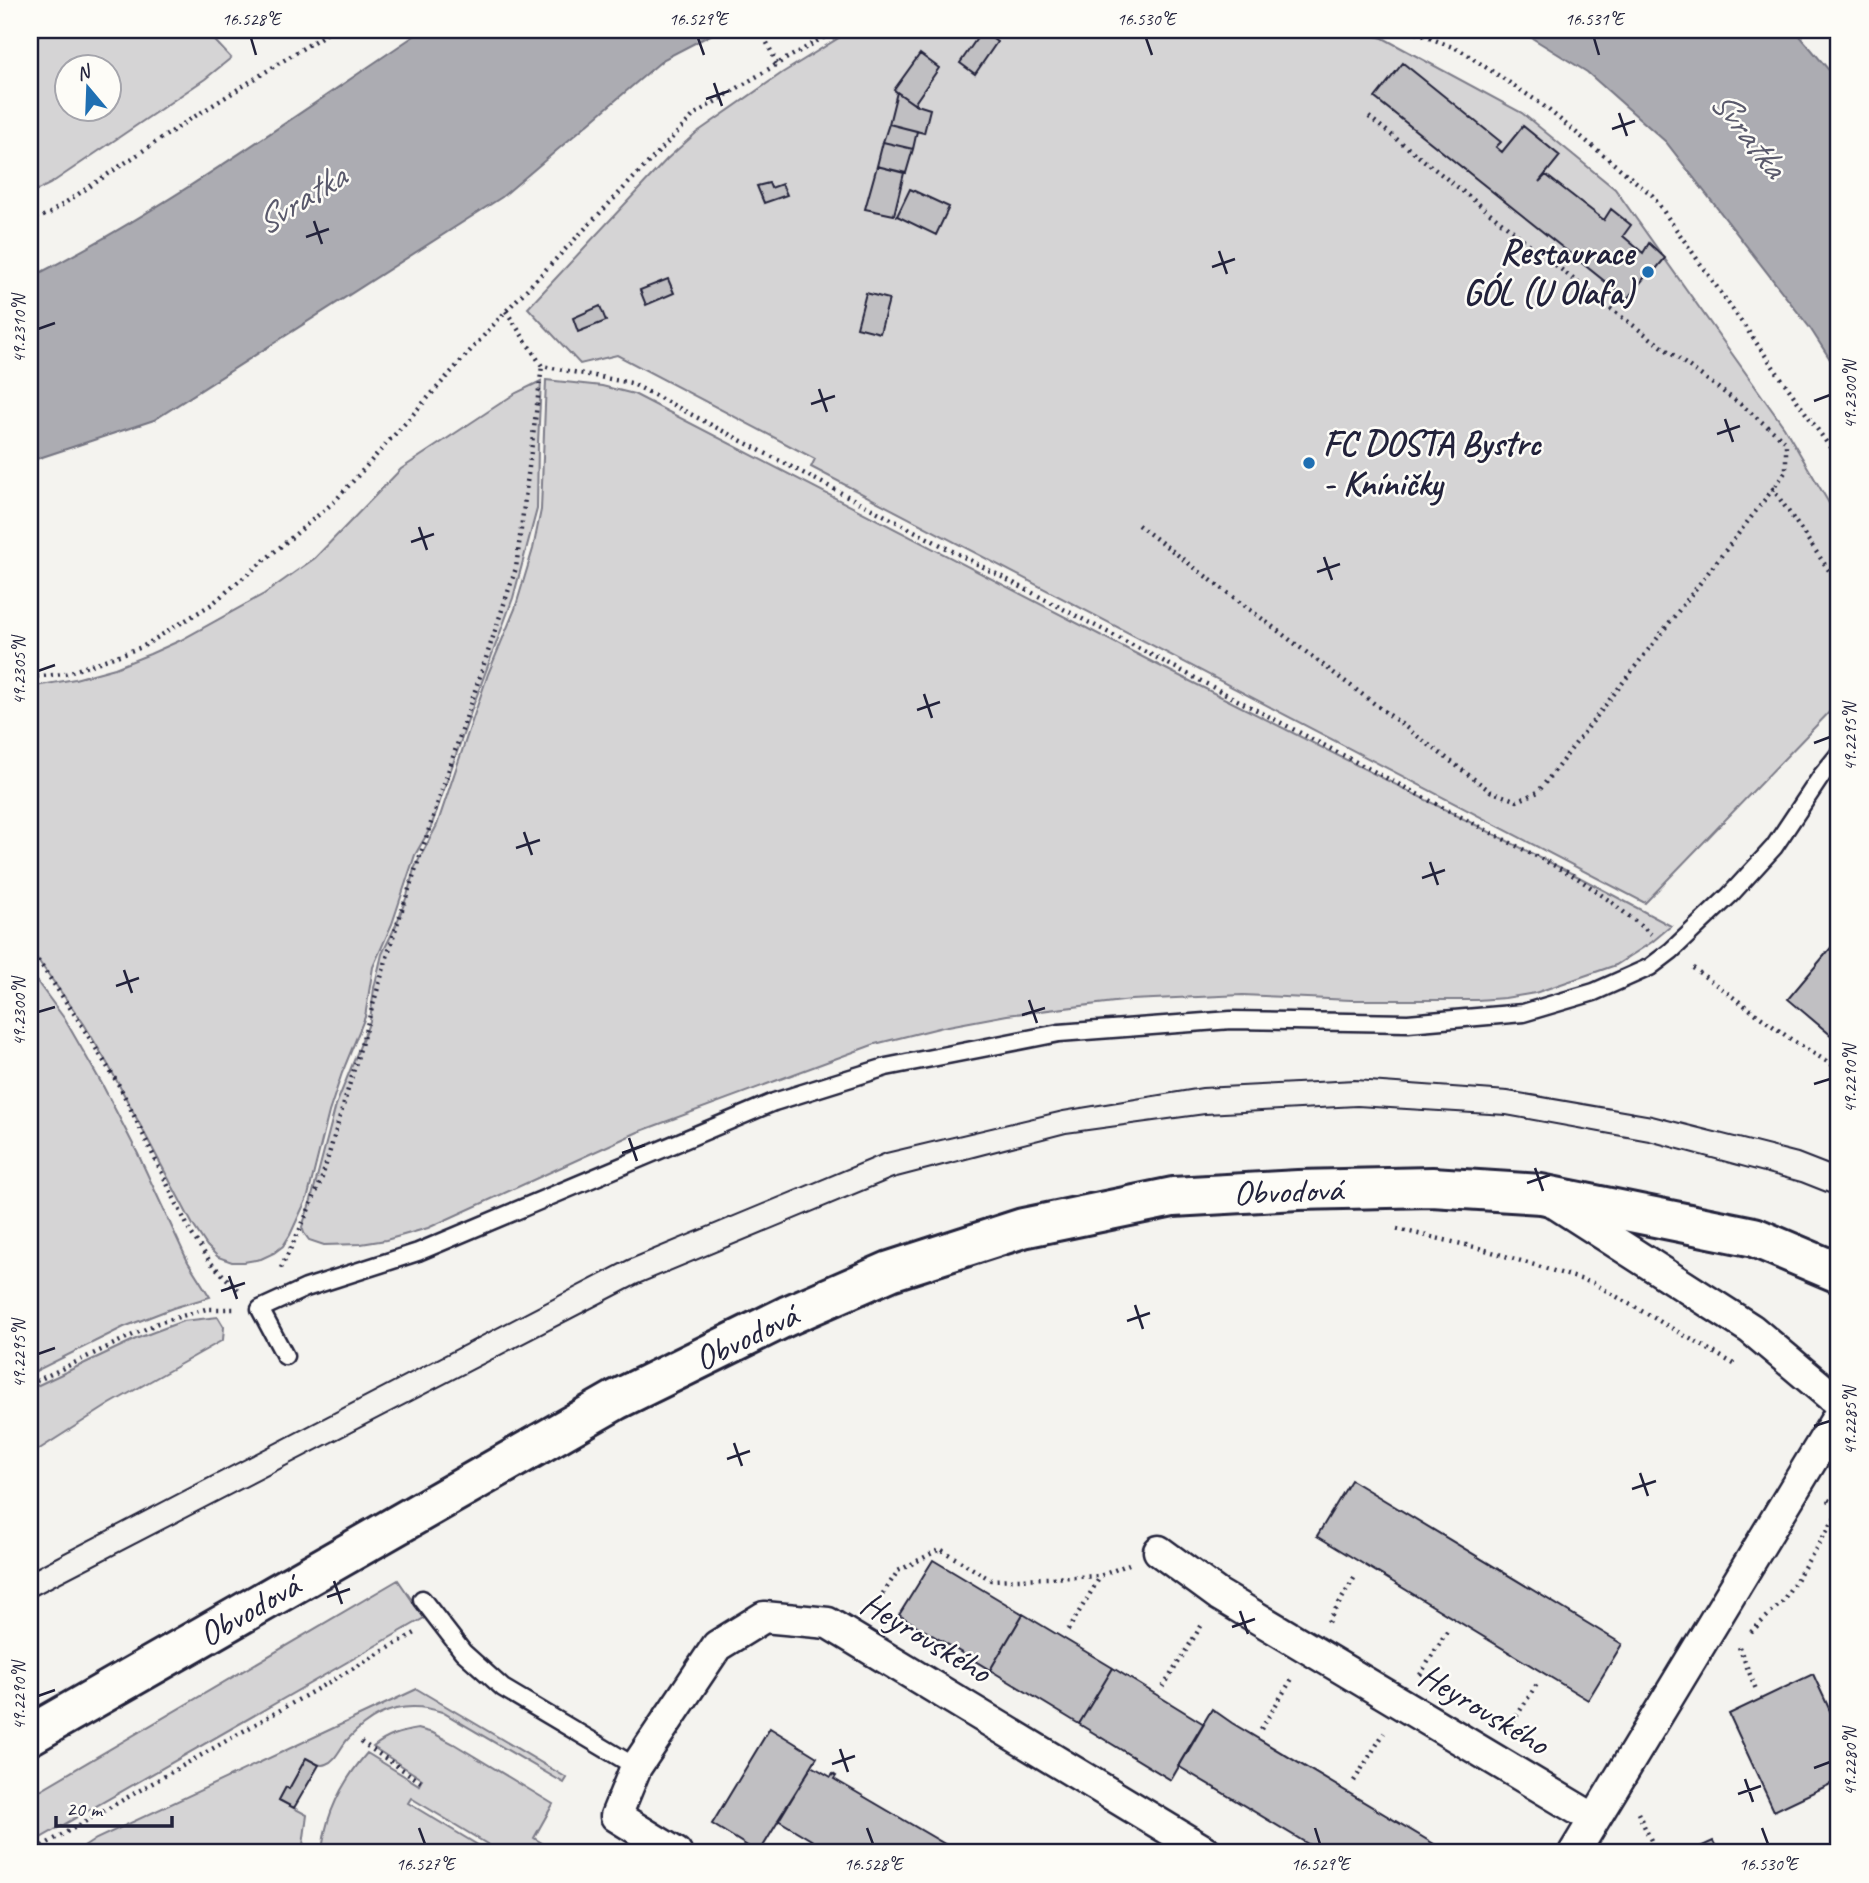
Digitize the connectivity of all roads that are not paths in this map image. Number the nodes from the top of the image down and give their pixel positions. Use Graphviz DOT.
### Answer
graph roads {
  1 [pos="1839,754"];
  2 [pos="1541,1194"];
  3 [pos="1839,1273"];
  4 [pos="285,1356"];
  5 [pos="1839,1403"];
  6 [pos="1839,1415"];
  7 [pos="1159,1551"];
  8 [pos="422,1599"];
  9 [pos="30,1735"];
  10 [pos="635,1767"];
  11 [pos="1594,1819"];
  12 [pos="676,1853"];
  13 [pos="1208,1853"];
  14 [pos="1574,1853"];
  1 -- 4 [label="lane"];
  2 -- 3 [label="main road, Obvodová"];
  2 -- 5 [label="street, Obvodová"];
  2 -- 9 [label="main road, Obvodová"];
  6 -- 11 [label="street"];
  7 -- 11 [label="street, Heyrovského"];
  8 -- 10 [label="lane"];
  10 -- 12 [label="street, Heyrovského"];
  10 -- 13 [label="street, Heyrovského"];
  11 -- 14 [label="street"];
}
